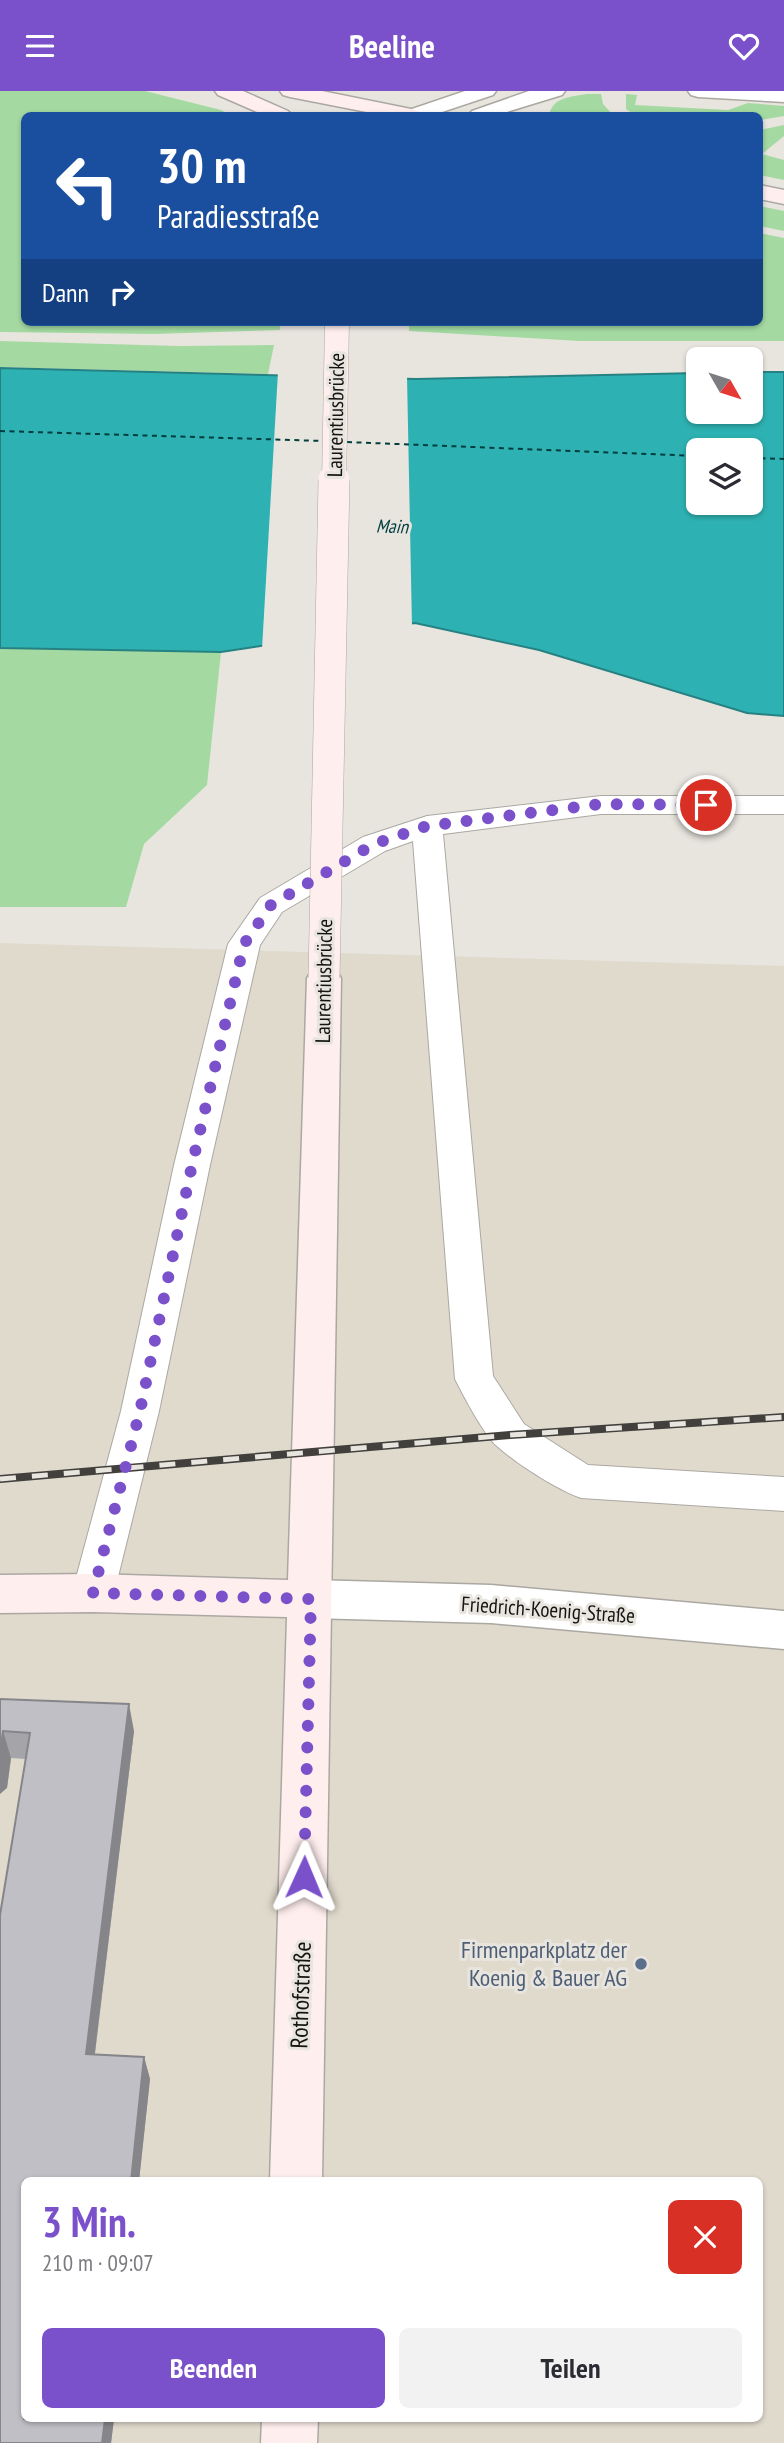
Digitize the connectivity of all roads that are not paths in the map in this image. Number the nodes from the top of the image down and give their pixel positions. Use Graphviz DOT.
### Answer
graph roads {
  1 [pos="225,91"];
  2 [pos="290,91"];
  3 [pos="486,91"];
  4 [pos="553,91"];
  5 [pos="698,91"];
  6 [pos="784,96"];
  7 [pos="274,112"];
  8 [pos="397,112"];
  9 [pos="421,112"];
  10 [pos="488,112"];
  11 [pos="533,112"];
  12 [pos="763,193"];
  13 [pos="784,197"];
  14 [pos="337,326"];
  15 [pos="784,805"];
  16 [pos="427,826"];
  17 [pos="784,1493"];
  18 [pos="93,1593"];
  19 [pos="0,1594"];
  20 [pos="311,1599"];
  21 [pos="784,1630"];
  22 [pos="296,2177"];
  23 [pos="290,2422"];
  24 [pos="289,2443"];
  1 -- 7 [label="main road"];
  2 -- 8 [label="main road"];
  3 -- 9 [label="street"];
  4 -- 10 [label="street"];
  4 -- 11 [label="street"];
  5 -- 6 [label="street"];
  12 -- 13 [label="main road"];
  14 -- 20 [label="main road, Laurentiusbrücke, bridge"];
  15 -- 16 [label="lane"];
  16 -- 17 [label="lane"];
  16 -- 18 [label="lane"];
  18 -- 19 [label="main road"];
  18 -- 20 [label="main road"];
  20 -- 21 [label="street, Friedrich-Koenig-Straße"];
  20 -- 22 [label="main road, Rothofstraße"];
  23 -- 24 [label="main road"];
}
